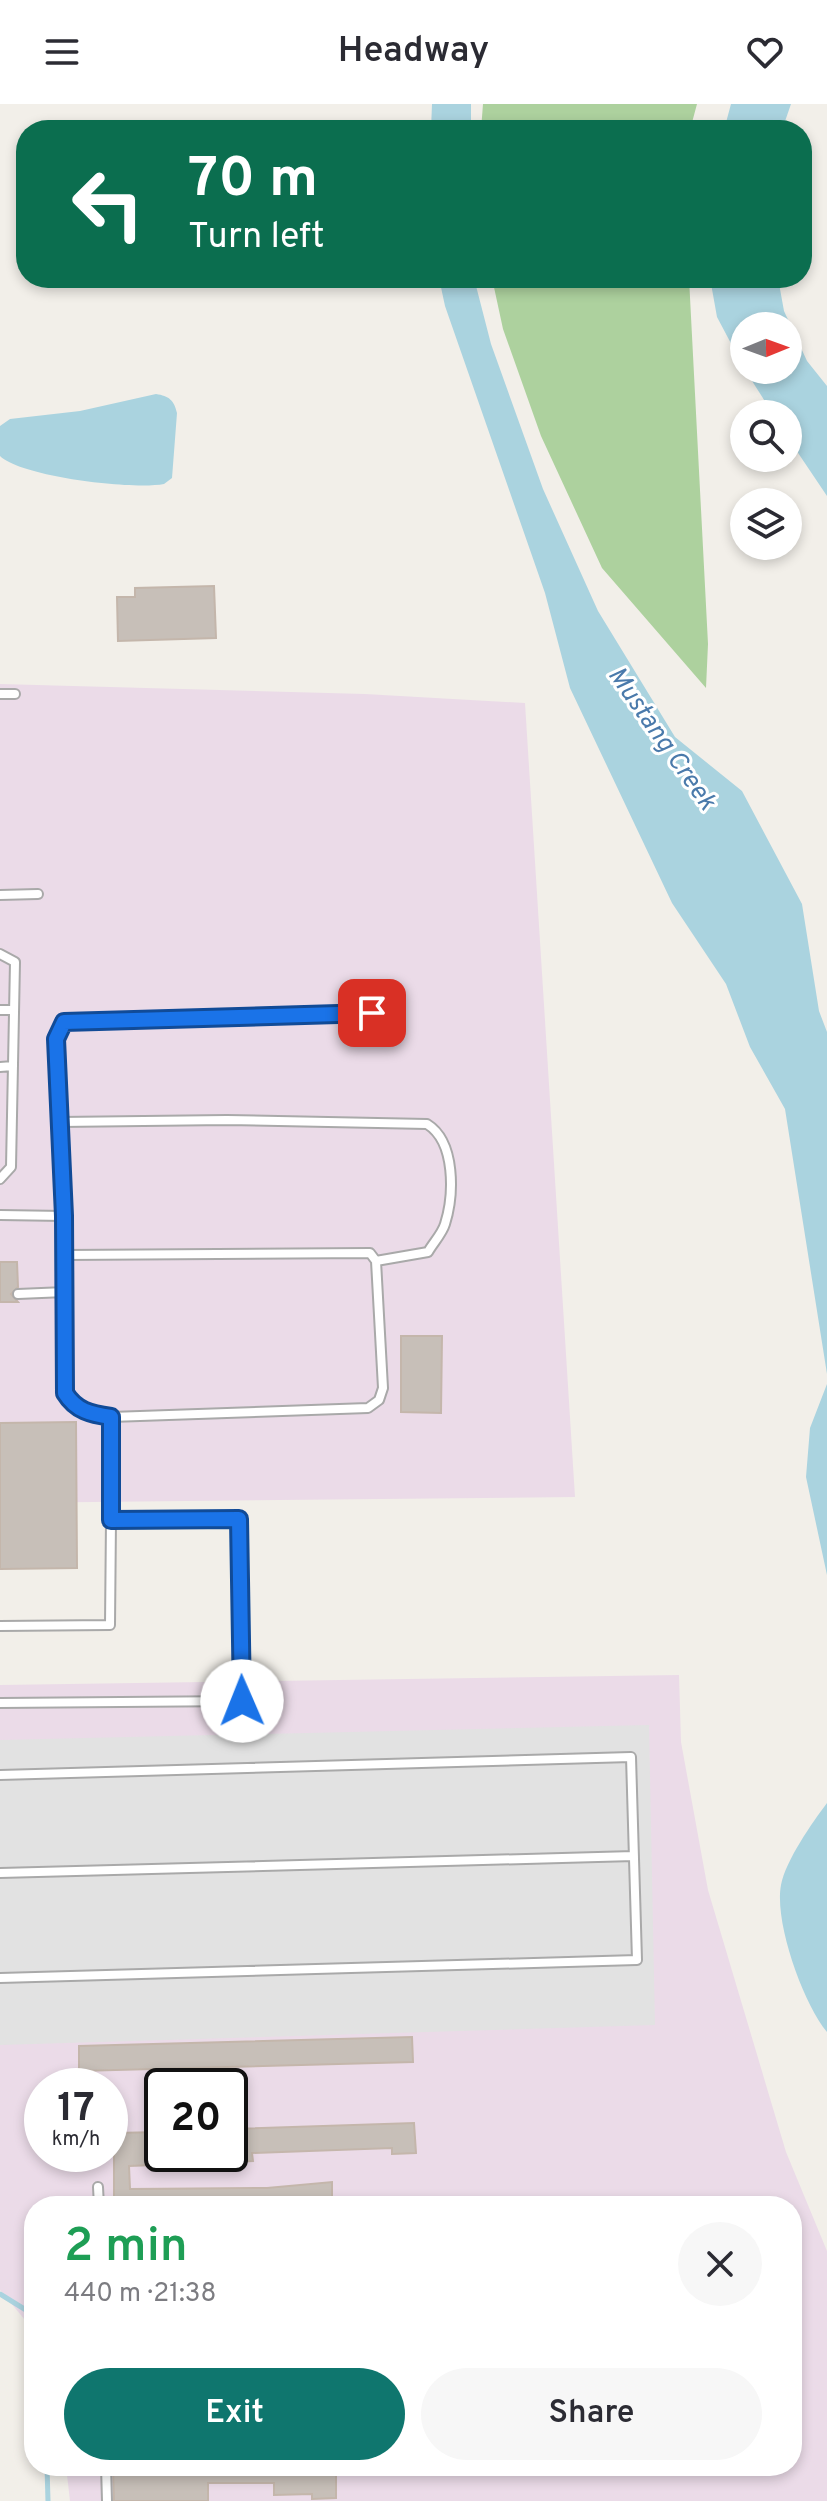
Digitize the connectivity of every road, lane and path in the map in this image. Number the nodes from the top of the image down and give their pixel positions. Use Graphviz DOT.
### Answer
graph roads {
  1 [pos="0,694"];
  2 [pos="15,694"];
  3 [pos="38,894"];
  4 [pos="0,895"];
  5 [pos="0,954"];
  6 [pos="0,1010"];
  7 [pos="14,1010"];
  8 [pos="372,1013"];
  9 [pos="13,1066"];
  10 [pos="0,1067"];
  11 [pos="60,1122"];
  12 [pos="0,1179"];
  13 [pos="0,1215"];
  14 [pos="64,1216"];
  15 [pos="65,1255"];
  16 [pos="376,1261"];
  17 [pos="65,1292"];
  18 [pos="18,1294"];
  19 [pos="111,1417"];
  20 [pos="111,1520"];
  21 [pos="0,1626"];
  22 [pos="0,1703"];
  23 [pos="0,1775"];
  24 [pos="634,1856"];
  25 [pos="0,1873"];
  26 [pos="0,1978"];
  27 [pos="98,2187"];
  28 [pos="98,2196"];
  29 [pos="106,2476"];
  30 [pos="107,2501"];
  1 -- 2 [label="lane"];
  3 -- 4 [label="lane"];
  5 -- 7 [label="lane"];
  6 -- 7 [label="lane"];
  7 -- 9 [label="lane"];
  8 -- 11 [label="lane"];
  9 -- 10 [label="lane"];
  9 -- 12 [label="lane"];
  11 -- 14 [label="lane"];
  11 -- 16 [label="lane"];
  13 -- 14 [label="lane"];
  14 -- 15 [label="lane"];
  15 -- 16 [label="lane"];
  15 -- 17 [label="lane"];
  16 -- 19 [label="lane"];
  17 -- 18 [label="lane"];
  17 -- 19 [label="lane"];
  19 -- 20 [label="lane"];
  20 -- 21 [label="lane"];
  20 -- 22 [label="lane"];
  23 -- 24 [label="lane"];
  24 -- 25 [label="lane"];
  24 -- 26 [label="lane"];
  27 -- 28 [label="lane"];
  29 -- 30 [label="lane"];
}
